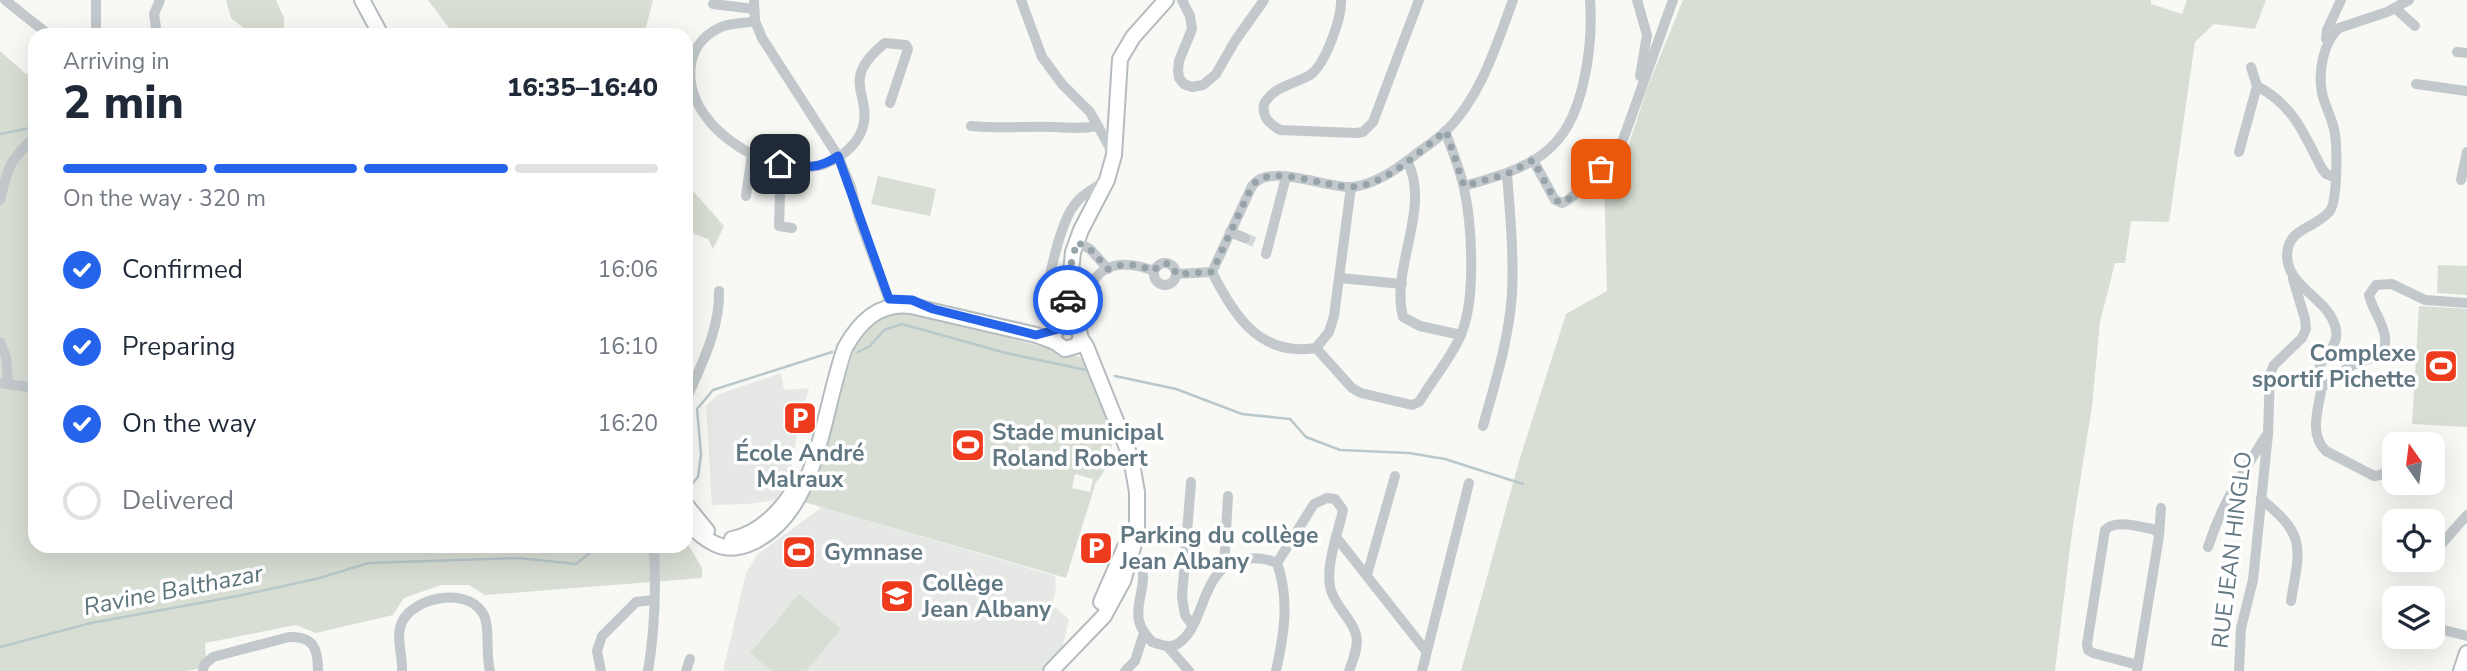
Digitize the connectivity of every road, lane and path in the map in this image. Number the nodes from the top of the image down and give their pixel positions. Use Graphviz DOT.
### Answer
graph roads {
  1 [pos="5,0"];
  2 [pos="96,0"];
  3 [pos="160,0"];
  4 [pos="362,0"];
  5 [pos="1021,0"];
  6 [pos="1166,0"];
  7 [pos="1182,0"];
  8 [pos="1264,0"];
  9 [pos="1341,0"];
  10 [pos="1419,0"];
  11 [pos="1513,0"];
  12 [pos="1590,0"];
  13 [pos="1637,0"];
  14 [pos="1673,0"];
  15 [pos="2341,0"];
  16 [pos="2409,0"];
  17 [pos="713,4"];
  18 [pos="754,4"];
  19 [pos="2395,8"];
  20 [pos="755,21"];
  21 [pos="2415,26"];
  22 [pos="40,28"];
  23 [pos="96,28"];
  24 [pos="155,28"];
  25 [pos="377,28"];
  26 [pos="2326,47"];
  27 [pos="693,51"];
  28 [pos="2251,67"];
  29 [pos="2416,83"];
  30 [pos="2257,86"];
  31 [pos="2467,91"];
  32 [pos="693,101"];
  33 [pos="890,103"];
  34 [pos="1635,103"];
  35 [pos="971,126"];
  36 [pos="1098,126"];
  37 [pos="1446,131"];
  38 [pos="28,144"];
  39 [pos="2239,152"];
  40 [pos="2467,152"];
  41 [pos="752,154"];
  42 [pos="1114,155"];
  43 [pos="838,156"];
  44 [pos="1533,160"];
  45 [pos="1407,161"];
  46 [pos="780,164"];
  47 [pos="1507,174"];
  48 [pos="1286,177"];
  49 [pos="2334,177"];
  50 [pos="1107,180"];
  51 [pos="2461,180"];
  52 [pos="1464,186"];
  53 [pos="1351,187"];
  54 [pos="746,196"];
  55 [pos="0,200"];
  56 [pos="792,228"];
  57 [pos="1230,232"];
  58 [pos="1245,238"];
  59 [pos="1077,242"];
  60 [pos="1263,248"];
  61 [pos="1108,269"];
  62 [pos="1212,272"];
  63 [pos="2292,275"];
  64 [pos="1340,278"];
  65 [pos="1070,283"];
  66 [pos="1402,284"];
  67 [pos="719,291"];
  68 [pos="890,303"];
  69 [pos="2467,303"];
  70 [pos="1050,311"];
  71 [pos="1077,311"];
  72 [pos="1068,335"];
  73 [pos="1461,335"];
  74 [pos="0,342"];
  75 [pos="1316,348"];
  76 [pos="4,383"];
  77 [pos="693,383"];
  78 [pos="2322,386"];
  79 [pos="28,387"];
  80 [pos="1483,426"];
  81 [pos="2268,434"];
  82 [pos="2382,474"];
  83 [pos="1395,476"];
  84 [pos="1191,482"];
  85 [pos="1469,483"];
  86 [pos="1228,496"];
  87 [pos="2261,499"];
  88 [pos="2161,508"];
  89 [pos="693,513"];
  90 [pos="2467,515"];
  91 [pos="693,528"];
  92 [pos="2157,532"];
  93 [pos="1336,537"];
  94 [pos="2445,540"];
  95 [pos="2208,547"];
  96 [pos="654,553"];
  97 [pos="1127,556"];
  98 [pos="1277,563"];
  99 [pos="1224,567"];
  100 [pos="1367,575"];
  101 [pos="654,600"];
  102 [pos="2291,601"];
  103 [pos="1192,625"];
  104 [pos="2445,631"];
  105 [pos="1144,633"];
  106 [pos="2467,636"];
  107 [pos="1152,642"];
  108 [pos="1168,647"];
  109 [pos="1426,651"];
  110 [pos="2467,653"];
  111 [pos="690,659"];
  112 [pos="1135,661"];
  113 [pos="2137,668"];
  114 [pos="203,671"];
  115 [pos="318,671"];
  116 [pos="402,671"];
  117 [pos="490,671"];
  118 [pos="601,671"];
  119 [pos="648,671"];
  120 [pos="686,671"];
  121 [pos="1051,671"];
  122 [pos="1125,671"];
  123 [pos="1189,671"];
  124 [pos="1276,671"];
  125 [pos="1349,671"];
  126 [pos="1422,671"];
  127 [pos="2239,671"];
  128 [pos="2461,671"];
  1 -- 22 [label="street"];
  2 -- 23 [label="street"];
  3 -- 24 [label="street"];
  4 -- 25 [label="main road"];
  5 -- 36 [label="street"];
  6 -- 42 [label="main road"];
  7 -- 8 [label="street"];
  9 -- 10 [label="street"];
  11 -- 37 [label="street"];
  12 -- 44 [label="street"];
  13 -- 34 [label="street"];
  14 -- 34 [label="street"];
  15 -- 26 [label="street"];
  16 -- 19 [label="street"];
  17 -- 18 [label="street"];
  18 -- 20 [label="street"];
  19 -- 21 [label="street"];
  19 -- 26 [label="street"];
  20 -- 27 [label="street"];
  20 -- 43 [label="street"];
  26 -- 49 [label="street"];
  28 -- 30 [label="street"];
  29 -- 31 [label="street"];
  30 -- 39 [label="street"];
  30 -- 49 [label="street"];
  32 -- 41 [label="street"];
  33 -- 43 [label="street"];
  34 -- 44 [label="street"];
  35 -- 36 [label="street"];
  36 -- 42 [label="street"];
  37 -- 45 [label="street"];
  37 -- 52 [label="street"];
  38 -- 55 [label="street"];
  40 -- 51 [label="street"];
  41 -- 46 [label="street"];
  41 -- 54 [label="street"];
  42 -- 50 [label="main road"];
  43 -- 46 [label="street"];
  43 -- 68 [label="street"];
  44 -- 47 [label="street"];
  45 -- 53 [label="street"];
  45 -- 66 [label="street"];
  46 -- 56 [label="street"];
  47 -- 52 [label="street"];
  47 -- 80 [label="street"];
  48 -- 53 [label="street"];
  48 -- 57 [label="street"];
  48 -- 60 [label="street"];
  49 -- 63 [label="street"];
  50 -- 59 [label="main road"];
  50 -- 70 [label="street"];
  52 -- 73 [label="street"];
  53 -- 64 [label="street"];
  57 -- 58 [label="street"];
  57 -- 62 [label="street"];
  59 -- 61 [label="street"];
  59 -- 65 [label="main road"];
  61 -- 62 [label="street"];
  61 -- 71 [label="street"];
  62 -- 75 [label="street"];
  63 -- 78 [label="street"];
  63 -- 81 [label="street, RUE JEAN HINGLO"];
  64 -- 66 [label="street"];
  64 -- 75 [label="street"];
  65 -- 71 [label="main road"];
  65 -- 72 [label="main road"];
  66 -- 73 [label="street"];
  67 -- 77 [label="street"];
  68 -- 72 [label="main road"];
  68 -- 89 [label="main road"];
  68 -- 91 [label="main road"];
  69 -- 78 [label="street"];
  71 -- 72 [label="main road"];
  72 -- 97 [label="main road"];
  73 -- 75 [label="street"];
  74 -- 76 [label="street"];
  76 -- 79 [label="street"];
  78 -- 82 [label="street"];
  81 -- 87 [label="street, RUE JEAN HINGLO"];
  81 -- 95 [label="street, RUE JEAN HINGLO"];
  83 -- 100 [label="street"];
  84 -- 103 [label="street"];
  85 -- 109 [label="street"];
  86 -- 99 [label="street"];
  87 -- 102 [label="street"];
  87 -- 127 [label="street, RUE JEAN HINGLO"];
  88 -- 92 [label="street"];
  90 -- 94 [label="street"];
  92 -- 113 [label="street"];
  92 -- 113 [label="street"];
  93 -- 98 [label="street"];
  93 -- 100 [label="street"];
  93 -- 125 [label="street"];
  96 -- 101 [label="street"];
  97 -- 105 [label="street"];
  97 -- 121 [label="main road"];
  98 -- 99 [label="street"];
  98 -- 124 [label="street"];
  99 -- 103 [label="street"];
  100 -- 109 [label="street"];
  101 -- 118 [label="street"];
  101 -- 119 [label="street"];
  103 -- 108 [label="street"];
  104 -- 106 [label="street"];
  105 -- 107 [label="street"];
  105 -- 112 [label="street"];
  107 -- 108 [label="street"];
  107 -- 112 [label="street"];
  108 -- 123 [label="street"];
  109 -- 126 [label="street"];
  110 -- 128 [label="main road"];
  111 -- 120 [label="street"];
  112 -- 122 [label="street"];
  114 -- 115 [label="street"];
  116 -- 117 [label="street"];
}
